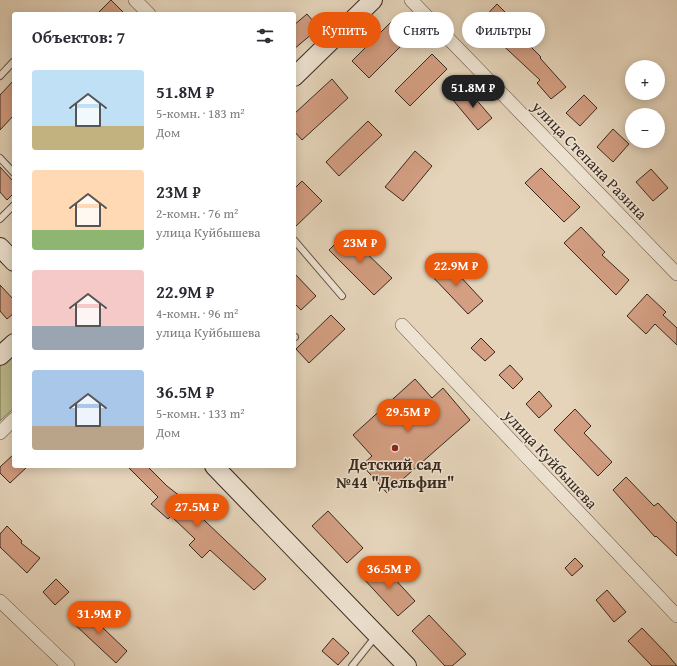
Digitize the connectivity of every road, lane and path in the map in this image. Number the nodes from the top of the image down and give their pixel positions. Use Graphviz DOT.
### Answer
graph roads {
  1 [pos="135,0"];
  2 [pos="373,0"];
  3 [pos="411,0"];
  4 [pos="147,12"];
  5 [pos="12,63"];
  6 [pos="296,75"];
  7 [pos="0,76"];
  8 [pos="0,158"];
  9 [pos="12,171"];
  10 [pos="12,207"];
  11 [pos="0,220"];
  12 [pos="296,242"];
  13 [pos="0,248"];
  14 [pos="12,260"];
  15 [pos="677,274"];
  16 [pos="342,296"];
  17 [pos="402,325"];
  18 [pos="12,344"];
  19 [pos="0,356"];
  20 [pos="12,421"];
  21 [pos="0,432"];
  22 [pos="216,468"];
  23 [pos="0,601"];
  24 [pos="677,616"];
  25 [pos="377,635"];
  26 [pos="68,666"];
  27 [pos="352,666"];
  28 [pos="407,666"];
  1 -- 4 [label="street"];
  2 -- 6 [label="street"];
  3 -- 15 [label="street, улица Степана Разина"];
  5 -- 7 [label="lane"];
  8 -- 9 [label="lane"];
  10 -- 11 [label="lane"];
  12 -- 16 [label="lane"];
  13 -- 14 [label="street"];
  17 -- 24 [label="street, улица Куйбышева"];
  18 -- 19 [label="street"];
  20 -- 21 [label="street"];
  22 -- 25 [label="street"];
  23 -- 26 [label="street"];
  25 -- 27 [label="lane"];
  25 -- 28 [label="street"];
}
